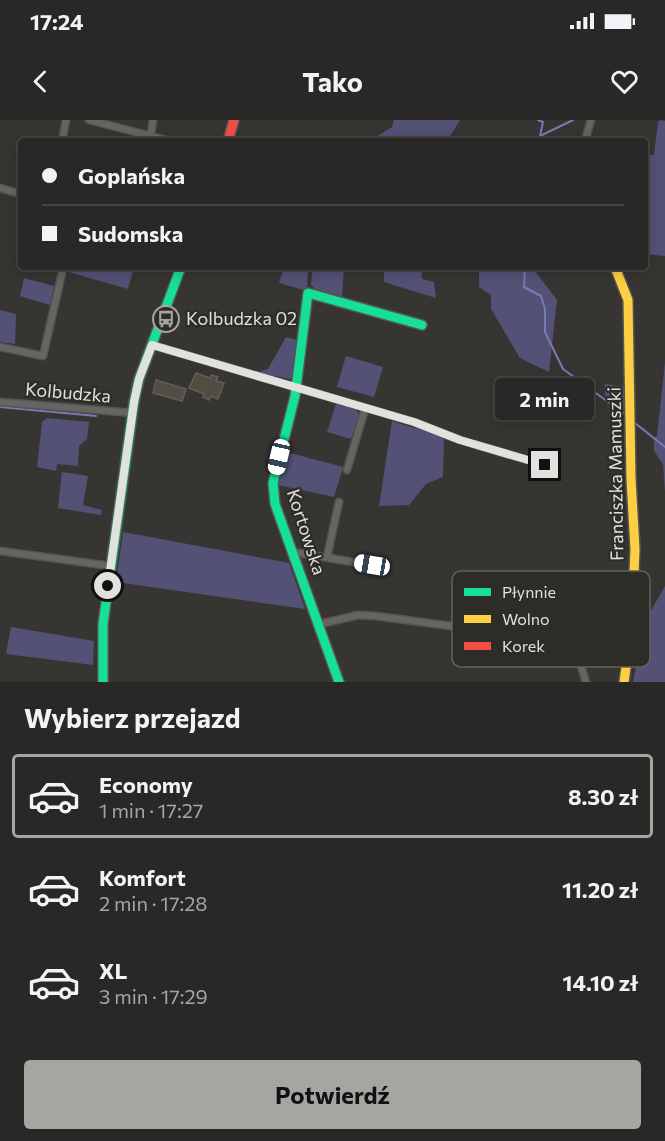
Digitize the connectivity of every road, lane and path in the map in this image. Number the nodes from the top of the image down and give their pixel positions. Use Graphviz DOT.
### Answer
graph roads {
  1 [pos="66,120"];
  2 [pos="89,120"];
  3 [pos="153,120"];
  4 [pos="234,120"];
  5 [pos="591,120"];
  6 [pos="63,138"];
  7 [pos="147,138"];
  8 [pos="150,138"];
  9 [pos="229,138"];
  10 [pos="586,138"];
  11 [pos="0,188"];
  12 [pos="18,193"];
  13 [pos="180,270"];
  14 [pos="616,270"];
  15 [pos="62,273"];
  16 [pos="422,325"];
  17 [pos="152,345"];
  18 [pos="0,347"];
  19 [pos="295,388"];
  20 [pos="0,402"];
  21 [pos="365,409"];
  22 [pos="132,413"];
  23 [pos="545,465"];
  24 [pos="347,470"];
  25 [pos="339,502"];
  26 [pos="0,551"];
  27 [pos="293,552"];
  28 [pos="327,557"];
  29 [pos="372,565"];
  30 [pos="111,566"];
  31 [pos="634,571"];
  32 [pos="320,624"];
  33 [pos="452,628"];
  34 [pos="581,667"];
  35 [pos="626,667"];
  36 [pos="103,682"];
  37 [pos="339,682"];
  38 [pos="586,682"];
  39 [pos="624,682"];
  1 -- 6 [label="street"];
  2 -- 7 [label="street"];
  3 -- 8 [label="street"];
  4 -- 9 [label="street"];
  5 -- 10 [label="street"];
  11 -- 12 [label="street"];
  13 -- 17 [label="street"];
  14 -- 31 [label="street, Franciszka Mamuszki"];
  15 -- 18 [label="street"];
  16 -- 19 [label="street, Kortowska"];
  17 -- 19 [label="street"];
  17 -- 22 [label="street"];
  19 -- 21 [label="street"];
  19 -- 27 [label="street, Kortowska"];
  20 -- 22 [label="street, Kolbudzka"];
  21 -- 23 [label="street"];
  21 -- 24 [label="street"];
  22 -- 30 [label="street"];
  25 -- 28 [label="street"];
  26 -- 30 [label="street"];
  27 -- 28 [label="street"];
  27 -- 32 [label="street, Kortowska"];
  28 -- 29 [label="street"];
  30 -- 36 [label="street"];
  32 -- 33 [label="street"];
  32 -- 37 [label="street, Kortowska"];
  34 -- 38 [label="street"];
  35 -- 39 [label="street, Franciszka Mamuszki"];
}
